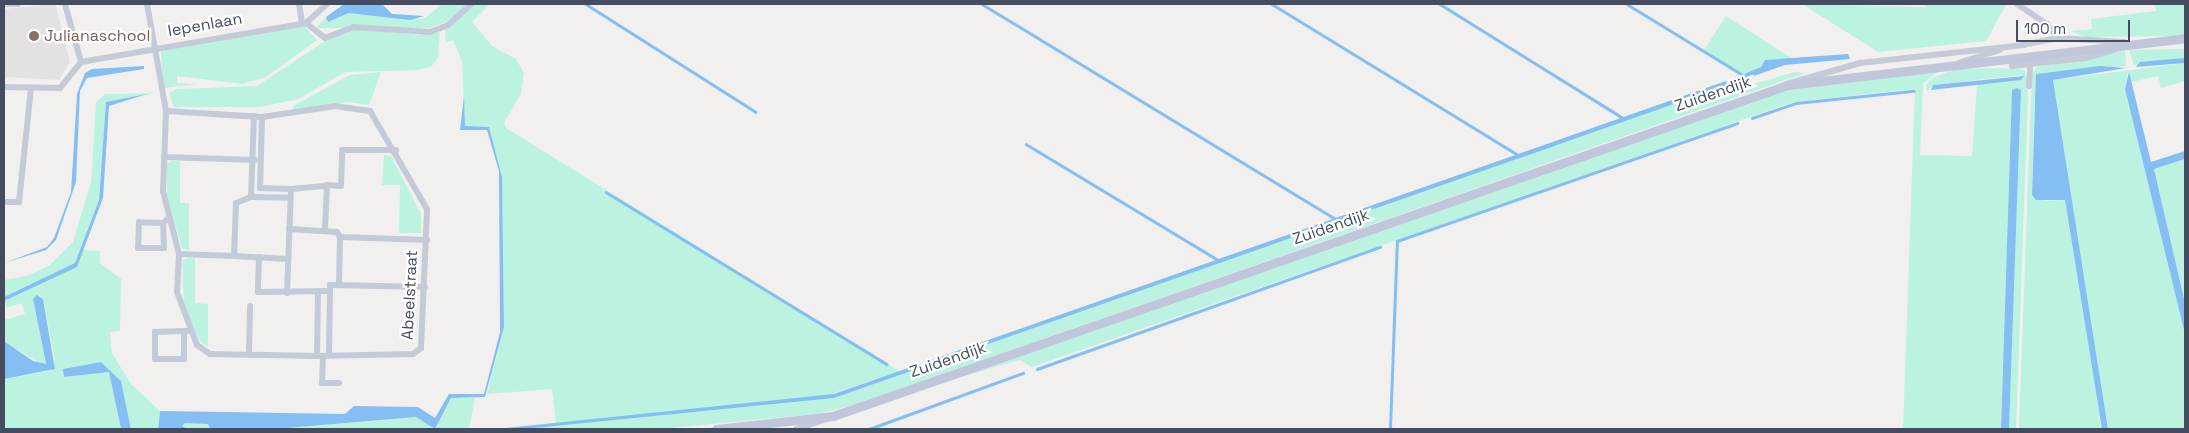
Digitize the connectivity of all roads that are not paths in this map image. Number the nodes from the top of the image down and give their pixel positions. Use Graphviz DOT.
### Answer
graph roads {
  1 [pos="7,4"];
  2 [pos="18,4"];
  3 [pos="64,4"];
  4 [pos="147,4"];
  5 [pos="299,4"];
  6 [pos="326,4"];
  7 [pos="471,4"];
  8 [pos="2017,4"];
  9 [pos="304,22"];
  10 [pos="2058,38"];
  11 [pos="2185,38"];
  12 [pos="2140,43"];
  13 [pos="2024,45"];
  14 [pos="2128,45"];
  15 [pos="154,49"];
  16 [pos="81,62"];
  17 [pos="1958,63"];
  18 [pos="2012,66"];
  19 [pos="2030,66"];
  20 [pos="1787,85"];
  21 [pos="2029,86"];
  22 [pos="4,87"];
  23 [pos="31,88"];
  24 [pos="166,111"];
  25 [pos="254,116"];
  26 [pos="262,117"];
  27 [pos="396,150"];
  28 [pos="164,157"];
  29 [pos="252,160"];
  30 [pos="261,160"];
  31 [pos="327,186"];
  32 [pos="252,188"];
  33 [pos="260,188"];
  34 [pos="291,188"];
  35 [pos="252,197"];
  36 [pos="290,198"];
  37 [pos="4,202"];
  38 [pos="170,217"];
  39 [pos="163,223"];
  40 [pos="289,229"];
  41 [pos="326,230"];
  42 [pos="340,237"];
  43 [pos="427,240"];
  44 [pos="179,254"];
  45 [pos="234,256"];
  46 [pos="259,257"];
  47 [pos="287,259"];
  48 [pos="339,285"];
  49 [pos="425,288"];
  50 [pos="318,290"];
  51 [pos="330,291"];
  52 [pos="287,293"];
  53 [pos="250,306"];
  54 [pos="187,332"];
  55 [pos="249,355"];
  56 [pos="323,356"];
  57 [pos="339,383"];
  58 [pos="833,416"];
  59 [pos="716,429"];
  60 [pos="796,429"];
  1 -- 2 [label="street"];
  3 -- 16 [label="street"];
  4 -- 15 [label="street, Abeelstraat"];
  5 -- 9 [label="street"];
  6 -- 9 [label="street"];
  7 -- 9 [label="street"];
  8 -- 10 [label="street"];
  9 -- 15 [label="street, Iepenlaan"];
  10 -- 12 [label="street, Zuidendijk"];
  10 -- 13 [label="street, Zuidendijk"];
  11 -- 12 [label="street, Zuidendijk"];
  12 -- 14 [label="street, Zuidendijk"];
  13 -- 17 [label="street, Zuidendijk"];
  13 -- 20 [label="street"];
  14 -- 17 [label="street, Zuidendijk"];
  14 -- 19 [label="street, Zuidendijk"];
  15 -- 16 [label="street, Iepenlaan"];
  15 -- 24 [label="street, Abeelstraat"];
  16 -- 23 [label="street"];
  17 -- 20 [label="street, Zuidendijk"];
  18 -- 19 [label="street, Zuidendijk"];
  19 -- 21 [label="street"];
  20 -- 58 [label="street, Zuidendijk"];
  22 -- 23 [label="street"];
  23 -- 37 [label="street"];
  24 -- 25 [label="street, Abeelstraat"];
  24 -- 28 [label="street, Abeelstraat"];
  25 -- 26 [label="street, Abeelstraat"];
  25 -- 29 [label="street"];
  26 -- 27 [label="street, Abeelstraat"];
  26 -- 30 [label="street"];
  27 -- 31 [label="street"];
  27 -- 43 [label="street, Abeelstraat"];
  28 -- 29 [label="street"];
  28 -- 38 [label="street, Abeelstraat"];
  29 -- 30 [label="street"];
  29 -- 32 [label="street"];
  30 -- 33 [label="street"];
  31 -- 34 [label="street"];
  31 -- 41 [label="street"];
  32 -- 33 [label="street"];
  32 -- 35 [label="street"];
  33 -- 34 [label="street"];
  34 -- 36 [label="street"];
  35 -- 36 [label="street"];
  35 -- 45 [label="street"];
  36 -- 40 [label="street"];
  38 -- 39 [label="street"];
  38 -- 44 [label="street, Abeelstraat"];
  39 -- 39 [label="street"];
  40 -- 41 [label="street"];
  40 -- 47 [label="street"];
  41 -- 42 [label="street"];
  42 -- 43 [label="street"];
  42 -- 48 [label="street"];
  43 -- 49 [label="street, Abeelstraat"];
  44 -- 45 [label="street"];
  44 -- 54 [label="street, Abeelstraat"];
  45 -- 46 [label="street"];
  46 -- 47 [label="street"];
  46 -- 52 [label="street"];
  47 -- 52 [label="street"];
  48 -- 49 [label="street"];
  48 -- 51 [label="street"];
  49 -- 56 [label="street, Abeelstraat"];
  50 -- 51 [label="street"];
  50 -- 52 [label="street"];
  50 -- 56 [label="street"];
  51 -- 56 [label="street"];
  53 -- 55 [label="street"];
  54 -- 54 [label="street, Abeelstraat"];
  54 -- 55 [label="street, Abeelstraat"];
  55 -- 56 [label="street, Abeelstraat"];
  56 -- 57 [label="street"];
  58 -- 59 [label="street, Zuidendijk"];
  58 -- 60 [label="street"];
}
